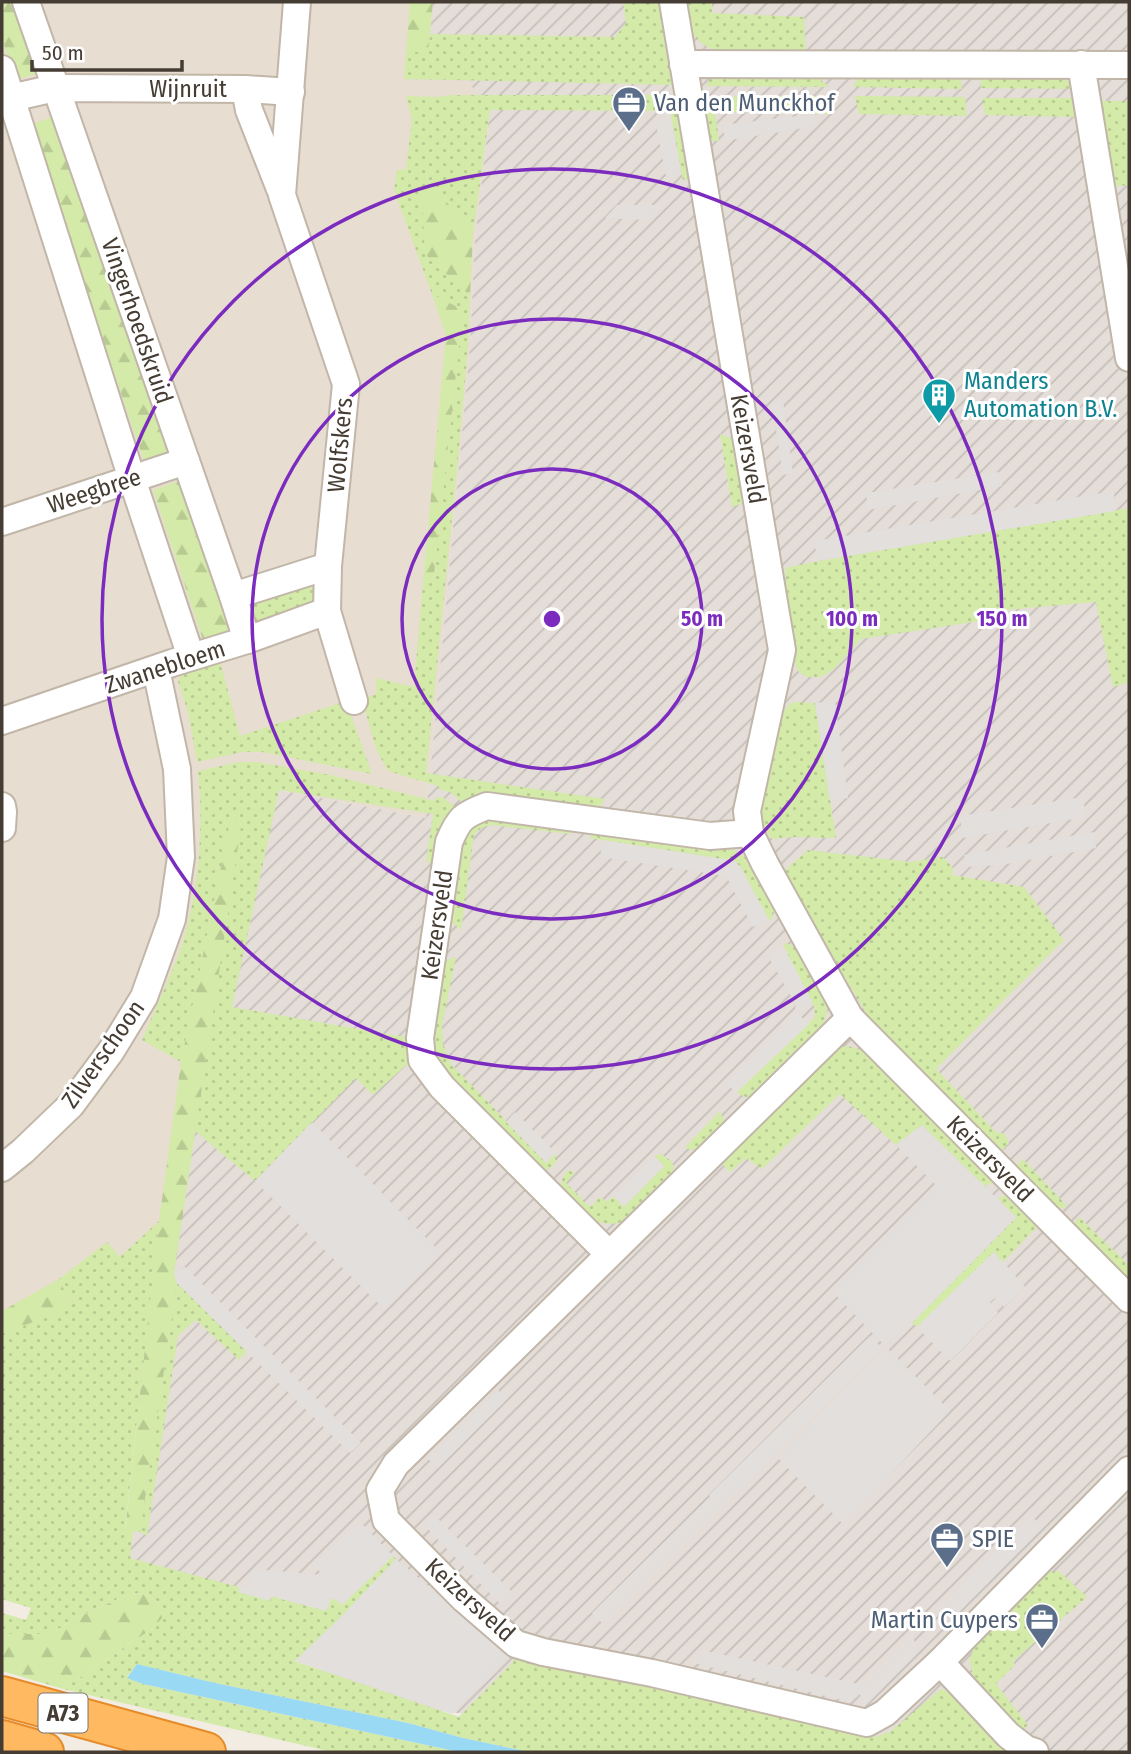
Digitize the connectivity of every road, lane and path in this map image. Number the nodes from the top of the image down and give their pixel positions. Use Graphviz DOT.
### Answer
graph roads {
  1 [pos="26,2"];
  2 [pos="297,2"];
  3 [pos="673,2"];
  4 [pos="683,64"];
  5 [pos="1081,64"];
  6 [pos="1129,65"];
  7 [pos="2,69"];
  8 [pos="55,88"];
  9 [pos="245,89"];
  10 [pos="291,92"];
  11 [pos="6,99"];
  12 [pos="282,195"];
  13 [pos="1129,358"];
  14 [pos="186,461"];
  15 [pos="132,479"];
  16 [pos="2,522"];
  17 [pos="328,566"];
  18 [pos="233,596"];
  19 [pos="327,611"];
  20 [pos="247,640"];
  21 [pos="191,657"];
  22 [pos="156,669"];
  23 [pos="354,701"];
  24 [pos="2,721"];
  25 [pos="2,806"];
  26 [pos="2,828"];
  27 [pos="750,833"];
  28 [pos="850,1018"];
  29 [pos="2,1168"];
  30 [pos="609,1254"];
  31 [pos="1129,1299"];
  32 [pos="1129,1470"];
  33 [pos="940,1662"];
  34 [pos="2,1696"];
  35 [pos="2,1740"];
  36 [pos="44,1752"];
  37 [pos="206,1752"];
  38 [pos="1035,1752"];
  1 -- 8 [label="street, Vingerhoedskruid"];
  2 -- 10 [label="street, Wolfskers"];
  3 -- 4 [label="street, Keizersveld"];
  4 -- 5 [label="street"];
  4 -- 27 [label="street, Keizersveld"];
  5 -- 6 [label="street"];
  5 -- 13 [label="street"];
  7 -- 11 [label="street, Vingerhoedskruid"];
  8 -- 9 [label="street, Wijnruit"];
  8 -- 11 [label="street, Wijnruit"];
  8 -- 14 [label="street, Vingerhoedskruid"];
  9 -- 10 [label="street, Wijnruit"];
  9 -- 12 [label="street, Wolfskers"];
  10 -- 12 [label="street, Wolfskers"];
  11 -- 15 [label="street, Vingerhoedskruid"];
  12 -- 17 [label="street, Wolfskers"];
  14 -- 15 [label="street, Weegbree"];
  14 -- 18 [label="street, Vingerhoedskruid"];
  15 -- 16 [label="street, Weegbree"];
  15 -- 21 [label="street, Vingerhoedskruid"];
  17 -- 18 [label="street"];
  17 -- 19 [label="street, Wolfskers"];
  18 -- 20 [label="street, Vingerhoedskruid"];
  19 -- 20 [label="street, Zwanebloem"];
  19 -- 23 [label="street, Wolfskers"];
  20 -- 21 [label="street, Zwanebloem"];
  21 -- 22 [label="street, Zwanebloem"];
  22 -- 24 [label="street, Zwanebloem"];
  22 -- 29 [label="street, Zilverschoon"];
  25 -- 26 [label="street"];
  27 -- 28 [label="street, Keizersveld"];
  27 -- 30 [label="street, Keizersveld"];
  28 -- 30 [label="street, Keizersveld"];
  28 -- 31 [label="street, Keizersveld"];
  30 -- 33 [label="street, Keizersveld"];
  32 -- 33 [label="street, Keizersveld"];
  33 -- 38 [label="street"];
  34 -- 37 [label="highway, A73"];
  35 -- 36 [label="highway, A73"];
}
